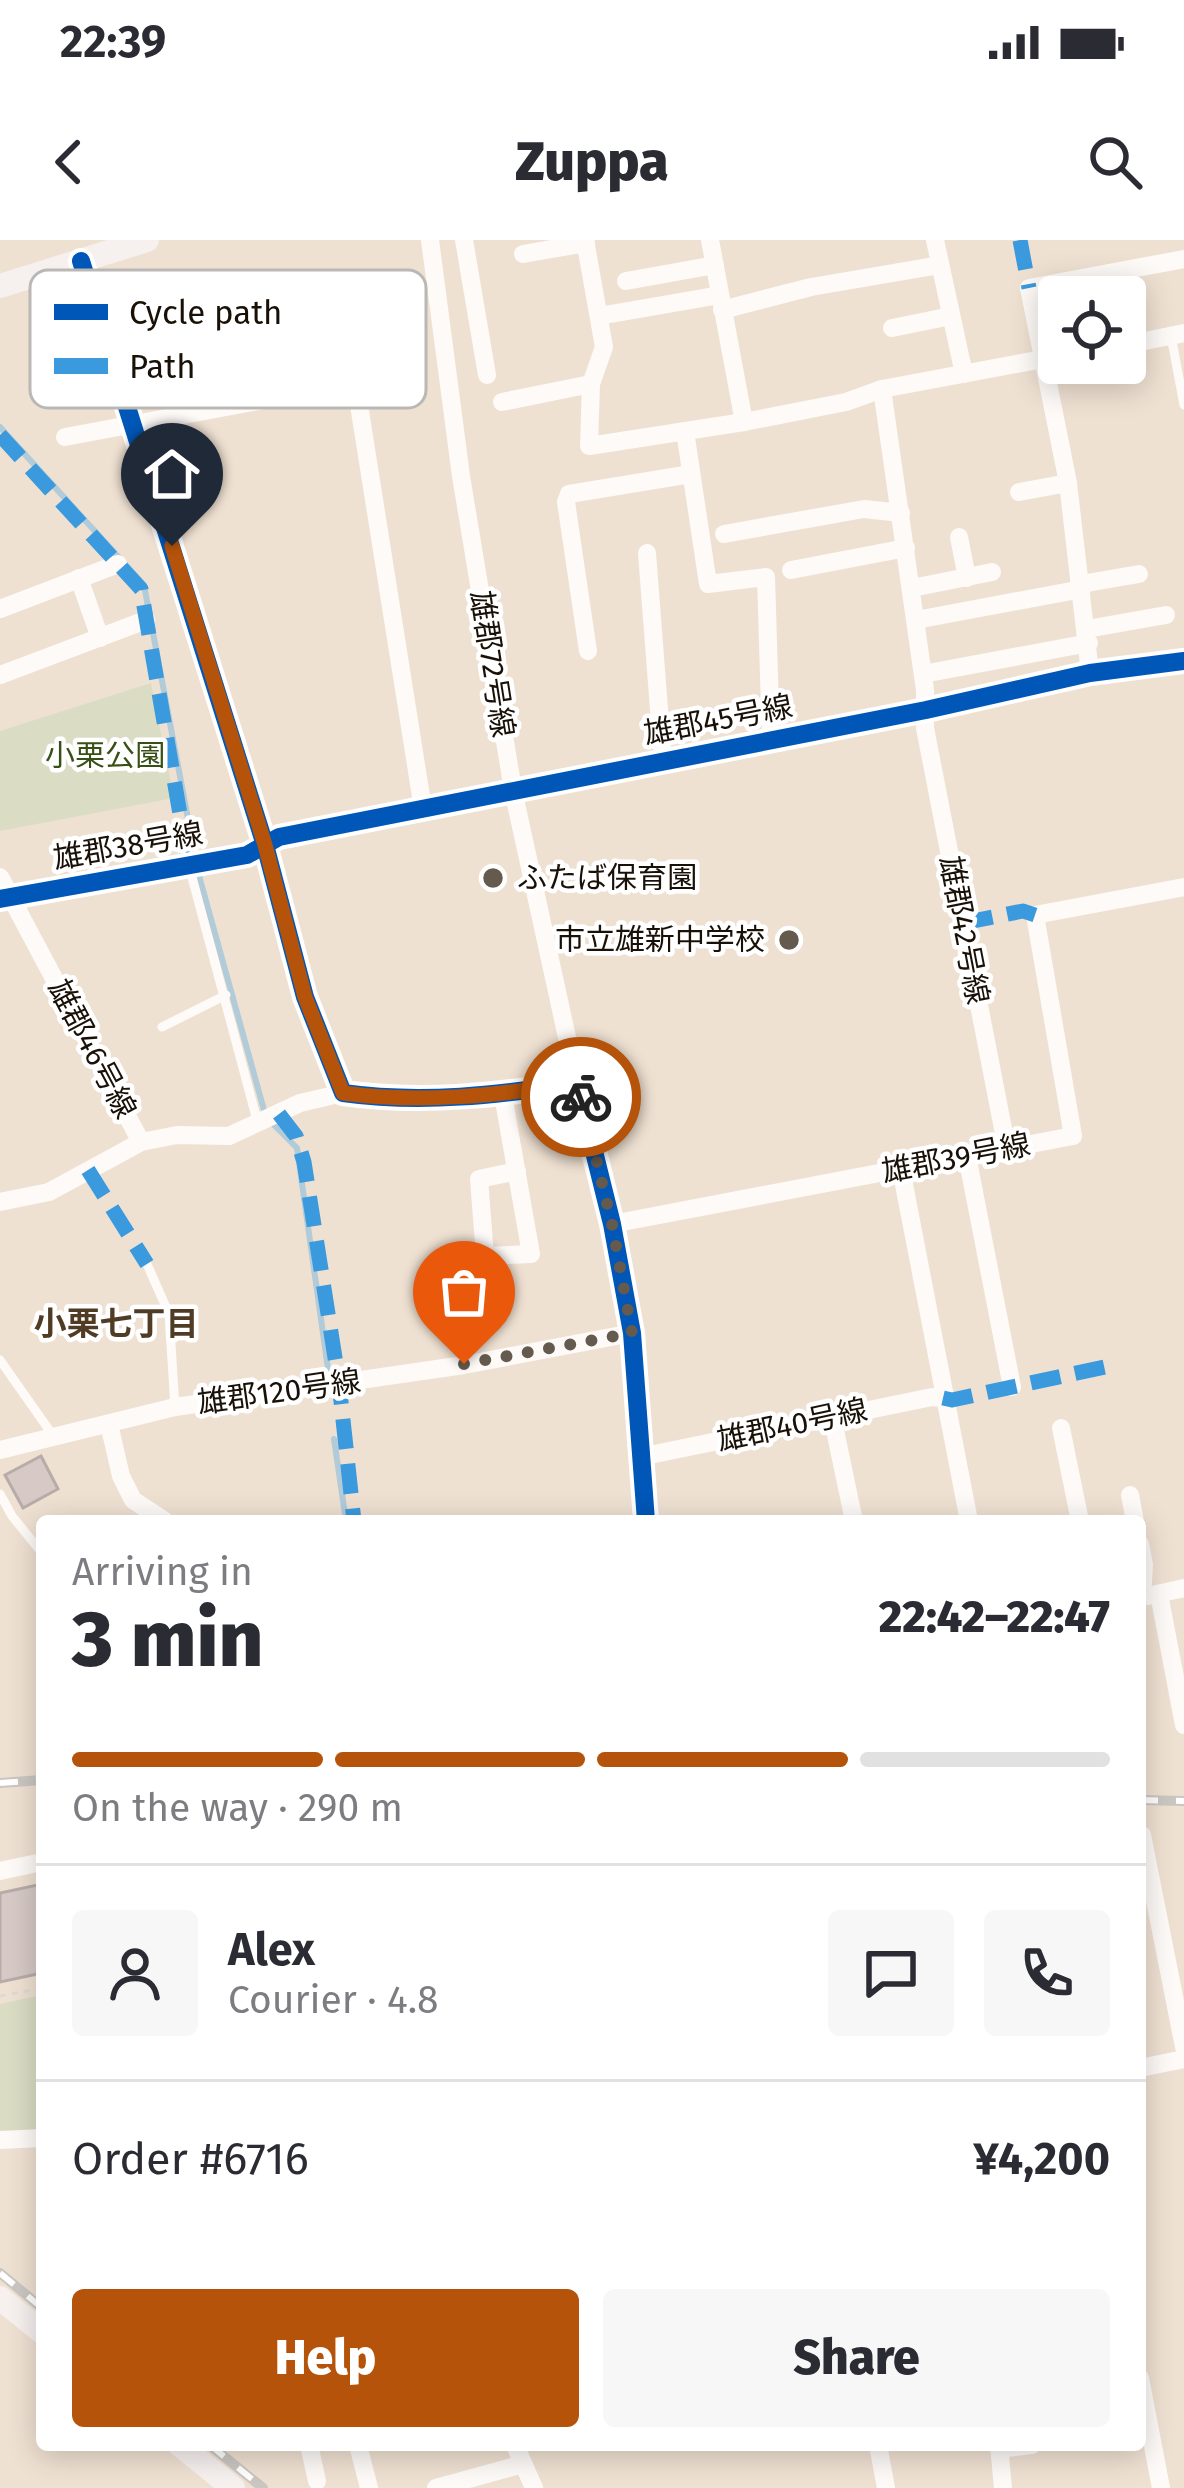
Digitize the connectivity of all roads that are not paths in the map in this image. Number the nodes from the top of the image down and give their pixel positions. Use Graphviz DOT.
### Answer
graph roads {
  1 [pos="147,240"];
  2 [pos="430,240"];
  3 [pos="464,240"];
  4 [pos="710,240"];
  5 [pos="935,240"];
  6 [pos="585,241"];
  7 [pos="523,254"];
  8 [pos="1184,259"];
  9 [pos="81,261"];
  10 [pos="715,265"];
  11 [pos="940,265"];
  12 [pos="52,270"];
  13 [pos="84,270"];
  14 [pos="1093,276"];
  15 [pos="30,277"];
  16 [pos="626,281"];
  17 [pos="0,286"];
  18 [pos="1038,286"];
  19 [pos="721,303"];
  20 [pos="1038,315"];
  21 [pos="598,316"];
  22 [pos="951,316"];
  23 [pos="892,328"];
  24 [pos="1178,335"];
  25 [pos="1146,340"];
  26 [pos="1038,361"];
  27 [pos="487,374"];
  28 [pos="964,374"];
  29 [pos="591,384"];
  30 [pos="1056,384"];
  31 [pos="882,389"];
  32 [pos="502,402"];
  33 [pos="1184,405"];
  34 [pos="128,408"];
  35 [pos="214,408"];
  36 [pos="359,408"];
  37 [pos="133,422"];
  38 [pos="744,422"];
  39 [pos="685,431"];
  40 [pos="65,437"];
  41 [pos="692,474"];
  42 [pos="1069,483"];
  43 [pos="1018,492"];
  44 [pos="902,513"];
  45 [pos="724,534"];
  46 [pos="959,537"];
  47 [pos="906,548"];
  48 [pos="646,553"];
  49 [pos="118,564"];
  50 [pos="791,570"];
  51 [pos="992,572"];
  52 [pos="1139,574"];
  53 [pos="79,578"];
  54 [pos="967,578"];
  55 [pos="1082,586"];
  56 [pos="912,588"];
  57 [pos="0,609"];
  58 [pos="1166,615"];
  59 [pos="146,620"];
  60 [pos="916,620"];
  61 [pos="1088,636"];
  62 [pos="100,638"];
  63 [pos="588,651"];
  64 [pos="1184,661"];
  65 [pos="1090,673"];
  66 [pos="923,674"];
  67 [pos="0,675"];
  68 [pos="926,710"];
  69 [pos="771,740"];
  70 [pos="663,761"];
  71 [pos="513,790"];
  72 [pos="422,809"];
  73 [pos="265,845"];
  74 [pos="190,866"];
  75 [pos="0,877"];
  76 [pos="1184,887"];
  77 [pos="5,898"];
  78 [pos="226,995"];
  79 [pos="162,1027"];
  80 [pos="577,1083"];
  81 [pos="343,1093"];
  82 [pos="503,1095"];
  83 [pos="258,1124"];
  84 [pos="141,1142"];
  85 [pos="1006,1149"];
  86 [pos="967,1156"];
  87 [pos="901,1169"];
  88 [pos="517,1171"];
  89 [pos="0,1202"];
  90 [pos="612,1224"];
  91 [pos="147,1264"];
  92 [pos="632,1333"];
  93 [pos="0,1360"];
  94 [pos="1012,1387"];
  95 [pos="943,1398"];
  96 [pos="175,1407"];
  97 [pos="832,1417"];
  98 [pos="109,1424"];
  99 [pos="1061,1428"];
  100 [pos="54,1437"];
  101 [pos="0,1450"];
  102 [pos="640,1457"];
  103 [pos="0,1494"];
  104 [pos="1130,1495"];
  105 [pos="157,1515"];
  106 [pos="645,1515"];
  107 [pos="853,1515"];
  108 [pos="968,1515"];
  109 [pos="1079,1515"];
  110 [pos="1135,1515"];
  111 [pos="36,1546"];
  112 [pos="1184,1588"];
  113 [pos="1147,1596"];
  114 [pos="1184,1725"];
  115 [pos="1146,1855"];
  116 [pos="36,1863"];
  117 [pos="0,1871"];
  118 [pos="1184,2047"];
  119 [pos="1184,2059"];
  120 [pos="1146,2067"];
  121 [pos="36,2138"];
  122 [pos="0,2140"];
  123 [pos="0,2298"];
  124 [pos="36,2327"];
  125 [pos="1146,2409"];
  126 [pos="187,2451"];
  127 [pos="360,2451"];
  128 [pos="518,2451"];
  129 [pos="879,2451"];
  130 [pos="999,2451"];
  131 [pos="524,2464"];
  132 [pos="233,2488"];
  133 [pos="369,2488"];
  134 [pos="436,2488"];
  135 [pos="534,2488"];
  136 [pos="886,2488"];
  137 [pos="1003,2488"];
  138 [pos="1161,2488"];
  1 -- 9 [label="main road"];
  2 -- 71 [label="street, 雄郡72号線"];
  3 -- 27 [label="street"];
  4 -- 10 [label="street"];
  5 -- 11 [label="street"];
  6 -- 7 [label="street"];
  6 -- 21 [label="street"];
  8 -- 14 [label="street"];
  9 -- 12 [label="main road"];
  9 -- 13 [label="street"];
  10 -- 16 [label="street"];
  10 -- 19 [label="street"];
  11 -- 19 [label="street"];
  11 -- 22 [label="street"];
  15 -- 17 [label="main road"];
  18 -- 20 [label="street"];
  19 -- 21 [label="street"];
  19 -- 38 [label="street"];
  21 -- 29 [label="street"];
  22 -- 23 [label="street"];
  22 -- 28 [label="street"];
  24 -- 25 [label="street"];
  24 -- 33 [label="lane"];
  26 -- 28 [label="street"];
  28 -- 31 [label="street"];
  29 -- 32 [label="street"];
  29 -- 39 [label="street"];
  30 -- 42 [label="street"];
  31 -- 38 [label="street"];
  31 -- 44 [label="street, 雄郡42号線"];
  34 -- 37 [label="street"];
  35 -- 37 [label="street"];
  36 -- 72 [label="street"];
  37 -- 40 [label="street"];
  37 -- 73 [label="street"];
  38 -- 39 [label="street"];
  39 -- 41 [label="street"];
  41 -- 63 [label="street"];
  41 -- 69 [label="street"];
  42 -- 43 [label="street"];
  42 -- 55 [label="street"];
  44 -- 45 [label="street"];
  44 -- 47 [label="street, 雄郡42号線"];
  46 -- 54 [label="street"];
  47 -- 50 [label="street"];
  47 -- 56 [label="street, 雄郡42号線"];
  48 -- 70 [label="street"];
  49 -- 53 [label="street"];
  51 -- 54 [label="street"];
  52 -- 55 [label="street"];
  53 -- 57 [label="street"];
  53 -- 62 [label="street"];
  54 -- 56 [label="street"];
  55 -- 60 [label="street"];
  55 -- 61 [label="street"];
  56 -- 60 [label="street, 雄郡42号線"];
  58 -- 61 [label="street"];
  59 -- 62 [label="street"];
  60 -- 66 [label="street, 雄郡42号線"];
  61 -- 65 [label="street"];
  61 -- 66 [label="street"];
  62 -- 67 [label="street"];
  64 -- 65 [label="street, 雄郡45号線"];
  65 -- 68 [label="street, 雄郡45号線"];
  66 -- 68 [label="street, 雄郡42号線"];
  68 -- 69 [label="street, 雄郡45号線"];
  68 -- 85 [label="street, 雄郡42号線"];
  69 -- 70 [label="street, 雄郡45号線"];
  70 -- 71 [label="street, 雄郡45号線"];
  71 -- 72 [label="street, 雄郡45号線"];
  71 -- 80 [label="street, 雄郡72号線"];
  72 -- 73 [label="street, 雄郡45号線"];
  73 -- 74 [label="street, 雄郡38号線"];
  73 -- 81 [label="street"];
  74 -- 77 [label="street, 雄郡38号線"];
  74 -- 78 [label="lane"];
  75 -- 77 [label="street, 雄郡46号線"];
  76 -- 85 [label="street, 雄郡39号線"];
  77 -- 84 [label="street, 雄郡46号線"];
  78 -- 79 [label="lane"];
  78 -- 83 [label="lane"];
  80 -- 82 [label="street"];
  80 -- 90 [label="street, 雄郡72号線"];
  81 -- 82 [label="street"];
  81 -- 83 [label="street, 雄郡46号線"];
  82 -- 88 [label="street"];
  83 -- 84 [label="street, 雄郡46号線"];
  84 -- 89 [label="street"];
  85 -- 86 [label="street, 雄郡39号線"];
  86 -- 87 [label="street, 雄郡39号線"];
  86 -- 94 [label="street"];
  87 -- 90 [label="street, 雄郡39号線"];
  87 -- 95 [label="street"];
  88 -- 88 [label="street"];
  90 -- 92 [label="street, 雄郡72号線"];
  91 -- 96 [label="lane"];
  92 -- 96 [label="street, 雄郡120号線"];
  92 -- 102 [label="street, 雄郡72号線"];
  93 -- 100 [label="lane"];
  95 -- 97 [label="street, 雄郡40号線"];
  95 -- 108 [label="street"];
  96 -- 98 [label="street, 雄郡120号線"];
  97 -- 102 [label="street, 雄郡40号線"];
  97 -- 107 [label="street"];
  98 -- 100 [label="street, 雄郡120号線"];
  98 -- 105 [label="street"];
  99 -- 109 [label="street"];
  100 -- 101 [label="street, 雄郡120号線"];
  102 -- 106 [label="street, 雄郡72号線"];
  103 -- 111 [label="lane"];
  104 -- 110 [label="street"];
  112 -- 113 [label="street"];
  113 -- 114 [label="street"];
  115 -- 118 [label="street"];
  116 -- 117 [label="street"];
  119 -- 120 [label="street"];
  121 -- 122 [label="street"];
  123 -- 124 [label="main road"];
  125 -- 138 [label="street"];
  126 -- 132 [label="main road"];
  127 -- 133 [label="street"];
  128 -- 131 [label="street"];
  129 -- 136 [label="street"];
  130 -- 137 [label="street"];
  131 -- 134 [label="street"];
  131 -- 135 [label="street"];
}
